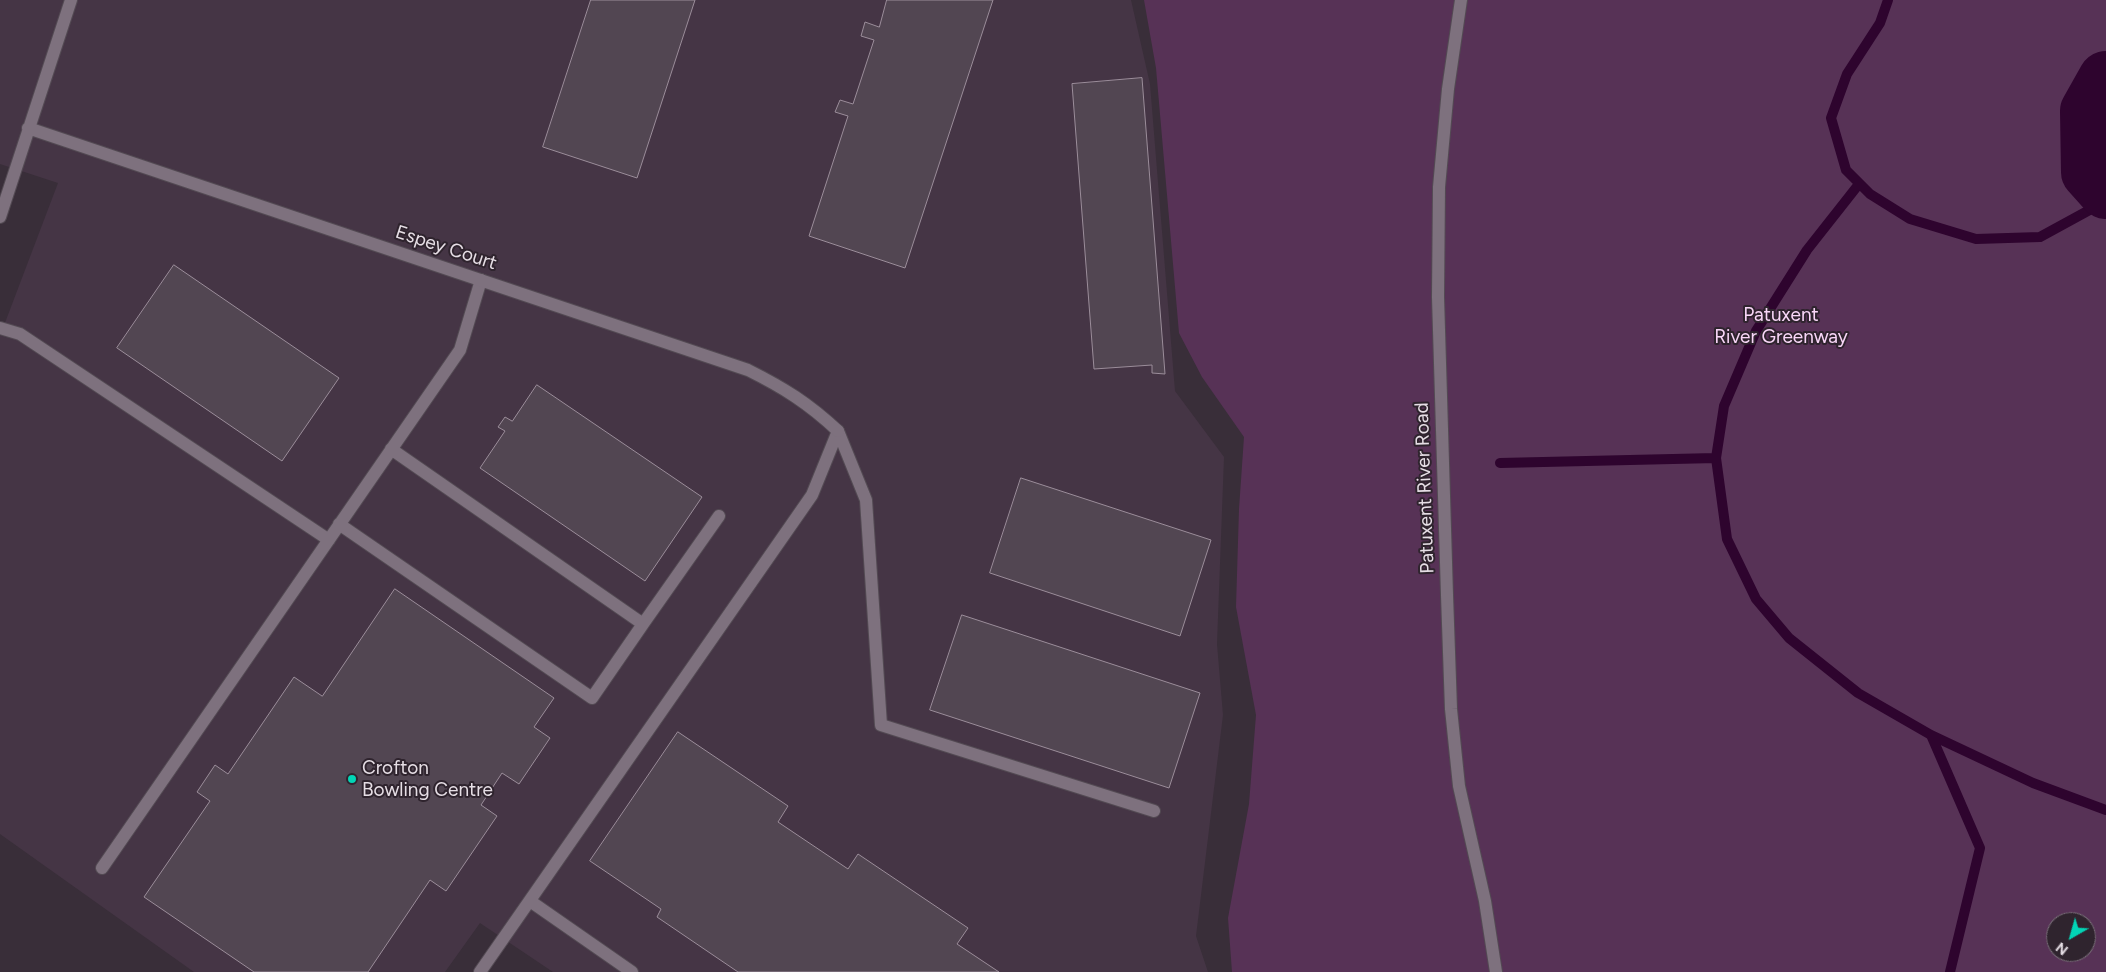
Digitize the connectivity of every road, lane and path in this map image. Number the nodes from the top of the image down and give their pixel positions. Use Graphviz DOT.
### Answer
graph roads {
  1 [pos="71,0"];
  2 [pos="1461,0"];
  3 [pos="28,128"];
  4 [pos="0,217"];
  5 [pos="481,280"];
  6 [pos="0,328"];
  7 [pos="838,431"];
  8 [pos="391,450"];
  9 [pos="719,516"];
  10 [pos="340,524"];
  11 [pos="329,540"];
  12 [pos="642,624"];
  13 [pos="1154,811"];
  14 [pos="102,868"];
  15 [pos="530,901"];
  16 [pos="480,972"];
  17 [pos="632,972"];
  18 [pos="1496,972"];
  1 -- 3 [label="street"];
  2 -- 18 [label="street, Patuxent River Road"];
  3 -- 4 [label="street"];
  3 -- 5 [label="street, Espey Court"];
  5 -- 7 [label="street, Espey Court"];
  5 -- 8 [label="street"];
  6 -- 11 [label="street"];
  7 -- 13 [label="street"];
  7 -- 15 [label="street"];
  8 -- 10 [label="street"];
  8 -- 12 [label="street"];
  9 -- 12 [label="street"];
  10 -- 11 [label="street"];
  10 -- 12 [label="street"];
  11 -- 14 [label="street"];
  15 -- 16 [label="street"];
  15 -- 17 [label="street"];
}
